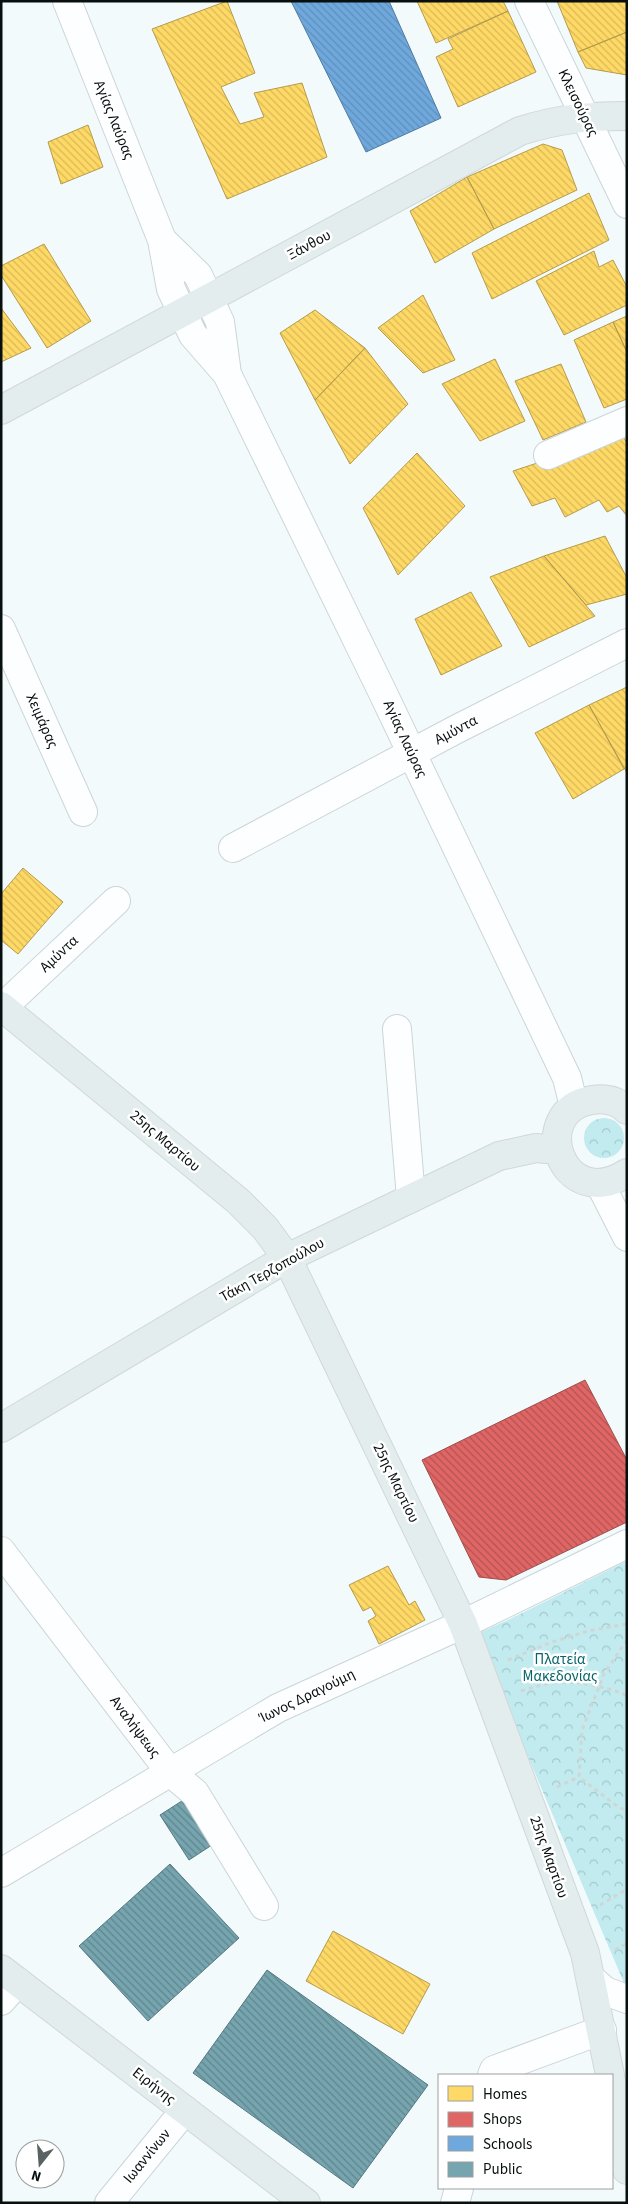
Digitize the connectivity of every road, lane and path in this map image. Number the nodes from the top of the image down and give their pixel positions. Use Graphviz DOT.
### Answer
graph roads {
  1 [pos="66,1"];
  2 [pos="529,1"];
  3 [pos="585,116"];
  4 [pos="627,116"];
  5 [pos="627,204"];
  6 [pos="162,240"];
  7 [pos="210,298"];
  8 [pos="183,314"];
  9 [pos="227,374"];
  10 [pos="1,410"];
  11 [pos="627,421"];
  12 [pos="548,455"];
  13 [pos="1,629"];
  14 [pos="627,644"];
  15 [pos="411,754"];
  16 [pos="83,812"];
  17 [pos="233,848"];
  18 [pos="116,901"];
  19 [pos="2,1006"];
  20 [pos="397,1029"];
  21 [pos="574,1106"];
  22 [pos="627,1110"];
  23 [pos="557,1150"];
  24 [pos="627,1174"];
  25 [pos="600,1184"];
  26 [pos="411,1198"];
  27 [pos="627,1237"];
  28 [pos="287,1258"];
  29 [pos="1,1428"];
  30 [pos="627,1544"];
  31 [pos="1,1551"];
  32 [pos="463,1624"];
  33 [pos="627,1624"];
  34 [pos="627,1640"];
  35 [pos="481,1671"];
  36 [pos="598,1686"];
  37 [pos="516,1693"];
  38 [pos="627,1697"];
  39 [pos="170,1772"];
  40 [pos="627,1811"];
  41 [pos="1,1873"];
  42 [pos="627,1889"];
  43 [pos="264,1906"];
  44 [pos="592,1908"];
  45 [pos="591,1980"];
  46 [pos="7,1984"];
  47 [pos="627,1999"];
  48 [pos="602,2030"];
  49 [pos="492,2074"];
  50 [pos="610,2074"];
  51 [pos="613,2090"];
  52 [pos="185,2110"];
  53 [pos="627,2170"];
  54 [pos="459,2189"];
  55 [pos="109,2203"];
  56 [pos="306,2203"];
  57 [pos="455,2203"];
  1 -- 6 [label="street, Αγίας Λαύρας"];
  2 -- 3 [label="street, Κλεισούρας"];
  3 -- 4 [label="main road, Ξάνθου"];
  3 -- 5 [label="street, Κλεισούρας"];
  3 -- 7 [label="main road, Ξάνθου"];
  6 -- 7 [label="street, Αγίας Λαύρας"];
  6 -- 8 [label="street, Αγίας Λαύρας"];
  7 -- 8 [label="main road, Ξάνθου"];
  7 -- 9 [label="street, Αγίας Λαύρας"];
  8 -- 9 [label="street, Αγίας Λαύρας"];
  8 -- 10 [label="main road, Ξάνθου"];
  9 -- 15 [label="street, Αγίας Λαύρας"];
  11 -- 12 [label="street"];
  13 -- 16 [label="street, Χειμάρας"];
  14 -- 15 [label="street, Αμύντα"];
  15 -- 17 [label="street, Αμύντα"];
  15 -- 21 [label="street, Αγίας Λαύρας"];
  18 -- 19 [label="street, Αμύντα"];
  19 -- 28 [label="main road, 25ης Μαρτίου"];
  20 -- 26 [label="street"];
  21 -- 22 [label="main road"];
  21 -- 23 [label="main road"];
  23 -- 25 [label="main road"];
  23 -- 26 [label="main road, Τάκη Τερζοπούλου"];
  24 -- 25 [label="main road"];
  25 -- 27 [label="street"];
  26 -- 28 [label="main road, Τάκη Τερζοπούλου"];
  28 -- 29 [label="main road, Τάκη Τερζοπούλου"];
  28 -- 32 [label="main road, 25ης Μαρτίου"];
  30 -- 32 [label="street, Ίωνος Δραγούμη"];
  31 -- 39 [label="street, Αναλήψεως"];
  32 -- 35 [label="main road, 25ης Μαρτίου"];
  32 -- 39 [label="street, Ίωνος Δραγούμη"];
  33 -- 35 [label="path"];
  34 -- 36 [label="path"];
  35 -- 45 [label="main road, 25ης Μαρτίου"];
  36 -- 37 [label="path"];
  36 -- 38 [label="path"];
  36 -- 40 [label="path"];
  39 -- 41 [label="street, Ίωνος Δραγούμη"];
  39 -- 43 [label="street, Αναλήψεως"];
  42 -- 44 [label="path"];
  45 -- 47 [label="street"];
  45 -- 48 [label="main road, 25ης Μαρτίου"];
  46 -- 52 [label="main road, Ειρήνης"];
  48 -- 49 [label="street"];
  48 -- 50 [label="main road, 25ης Μαρτίου"];
  51 -- 53 [label="main road"];
  52 -- 55 [label="street, Ιωαννίνων"];
  52 -- 56 [label="main road, Ειρήνης"];
  54 -- 57 [label="street"];
}
